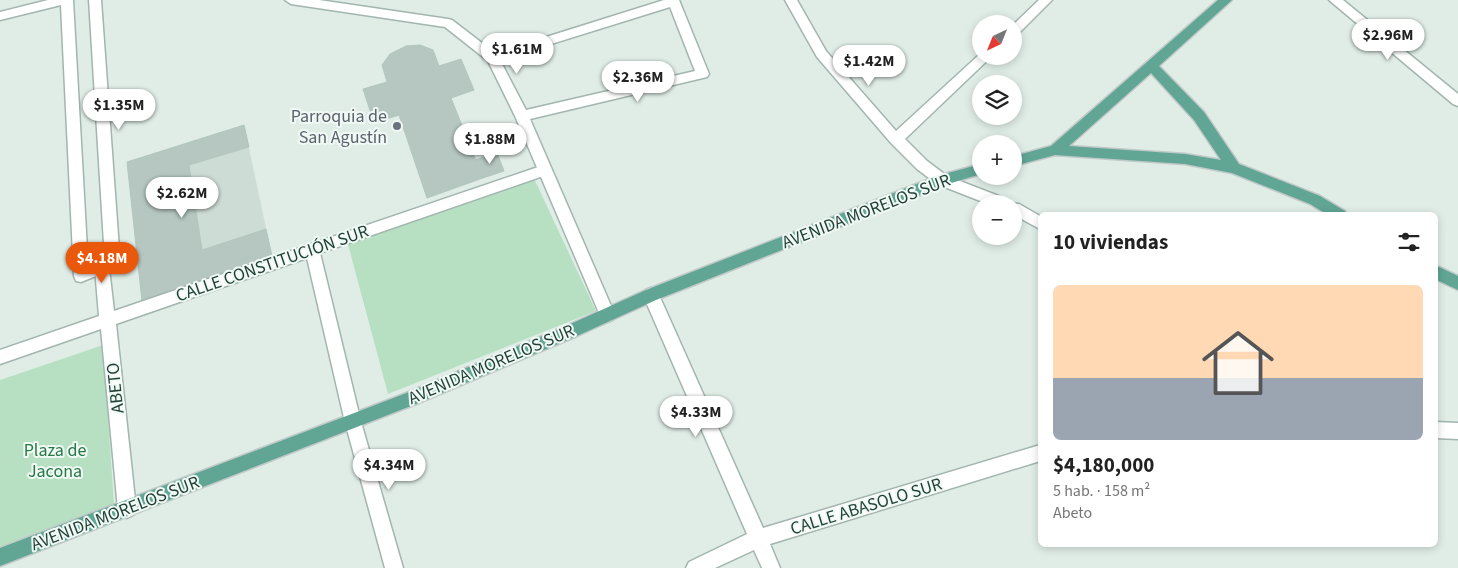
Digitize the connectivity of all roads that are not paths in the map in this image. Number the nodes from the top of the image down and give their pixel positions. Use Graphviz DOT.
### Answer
graph roads {
  1 [pos="66,0"];
  2 [pos="95,0"];
  3 [pos="291,0"];
  4 [pos="790,0"];
  5 [pos="1046,0"];
  6 [pos="1226,0"];
  7 [pos="1335,0"];
  8 [pos="674,1"];
  9 [pos="0,16"];
  10 [pos="1022,23"];
  11 [pos="493,58"];
  12 [pos="976,65"];
  13 [pos="1151,65"];
  14 [pos="1458,101"];
  15 [pos="522,116"];
  16 [pos="896,139"];
  17 [pos="1055,150"];
  18 [pos="1022,159"];
  19 [pos="1234,168"];
  20 [pos="544,170"];
  21 [pos="972,172"];
  22 [pos="942,180"];
  23 [pos="981,195"];
  24 [pos="1335,212"];
  25 [pos="1022,213"];
  26 [pos="1038,222"];
  27 [pos="312,250"];
  28 [pos="108,266"];
  29 [pos="1438,273"];
  30 [pos="1458,284"];
  31 [pos="650,295"];
  32 [pos="607,315"];
  33 [pos="108,320"];
  34 [pos="0,357"];
  35 [pos="353,422"];
  36 [pos="1438,430"];
  37 [pos="1458,431"];
  38 [pos="1038,454"];
  39 [pos="127,509"];
  40 [pos="757,539"];
  41 [pos="0,556"];
  42 [pos="394,568"];
  43 [pos="695,568"];
  44 [pos="771,568"];
  1 -- 9 [label="street"];
  1 -- 28 [label="street"];
  2 -- 28 [label="street, ABETO"];
  3 -- 11 [label="street"];
  4 -- 16 [label="street"];
  5 -- 10 [label="street"];
  6 -- 13 [label="main road"];
  7 -- 14 [label="street"];
  8 -- 11 [label="street"];
  8 -- 15 [label="street"];
  11 -- 15 [label="street"];
  12 -- 16 [label="street"];
  13 -- 17 [label="main road"];
  13 -- 19 [label="main road"];
  15 -- 20 [label="street"];
  16 -- 22 [label="street"];
  17 -- 18 [label="main road"];
  17 -- 19 [label="main road"];
  19 -- 24 [label="main road"];
  20 -- 27 [label="street, CALLE CONSTITUCIÓN SUR"];
  20 -- 32 [label="street"];
  21 -- 22 [label="main road, AVENIDA MORELOS SUR"];
  22 -- 23 [label="street"];
  22 -- 31 [label="main road, AVENIDA MORELOS SUR"];
  25 -- 26 [label="street"];
  27 -- 33 [label="street, CALLE CONSTITUCIÓN SUR"];
  27 -- 35 [label="street"];
  28 -- 33 [label="street, ABETO"];
  29 -- 30 [label="main road"];
  31 -- 32 [label="main road, AVENIDA MORELOS SUR"];
  31 -- 40 [label="street"];
  32 -- 35 [label="main road, AVENIDA MORELOS SUR"];
  33 -- 34 [label="street, CALLE CONSTITUCIÓN SUR"];
  33 -- 39 [label="street, ABETO"];
  35 -- 39 [label="main road, AVENIDA MORELOS SUR"];
  35 -- 42 [label="street"];
  36 -- 37 [label="street"];
  38 -- 40 [label="street, CALLE ABASOLO SUR"];
  39 -- 41 [label="main road, AVENIDA MORELOS SUR"];
  40 -- 43 [label="street, CALLE ABASOLO SUR"];
  40 -- 44 [label="street"];
}
